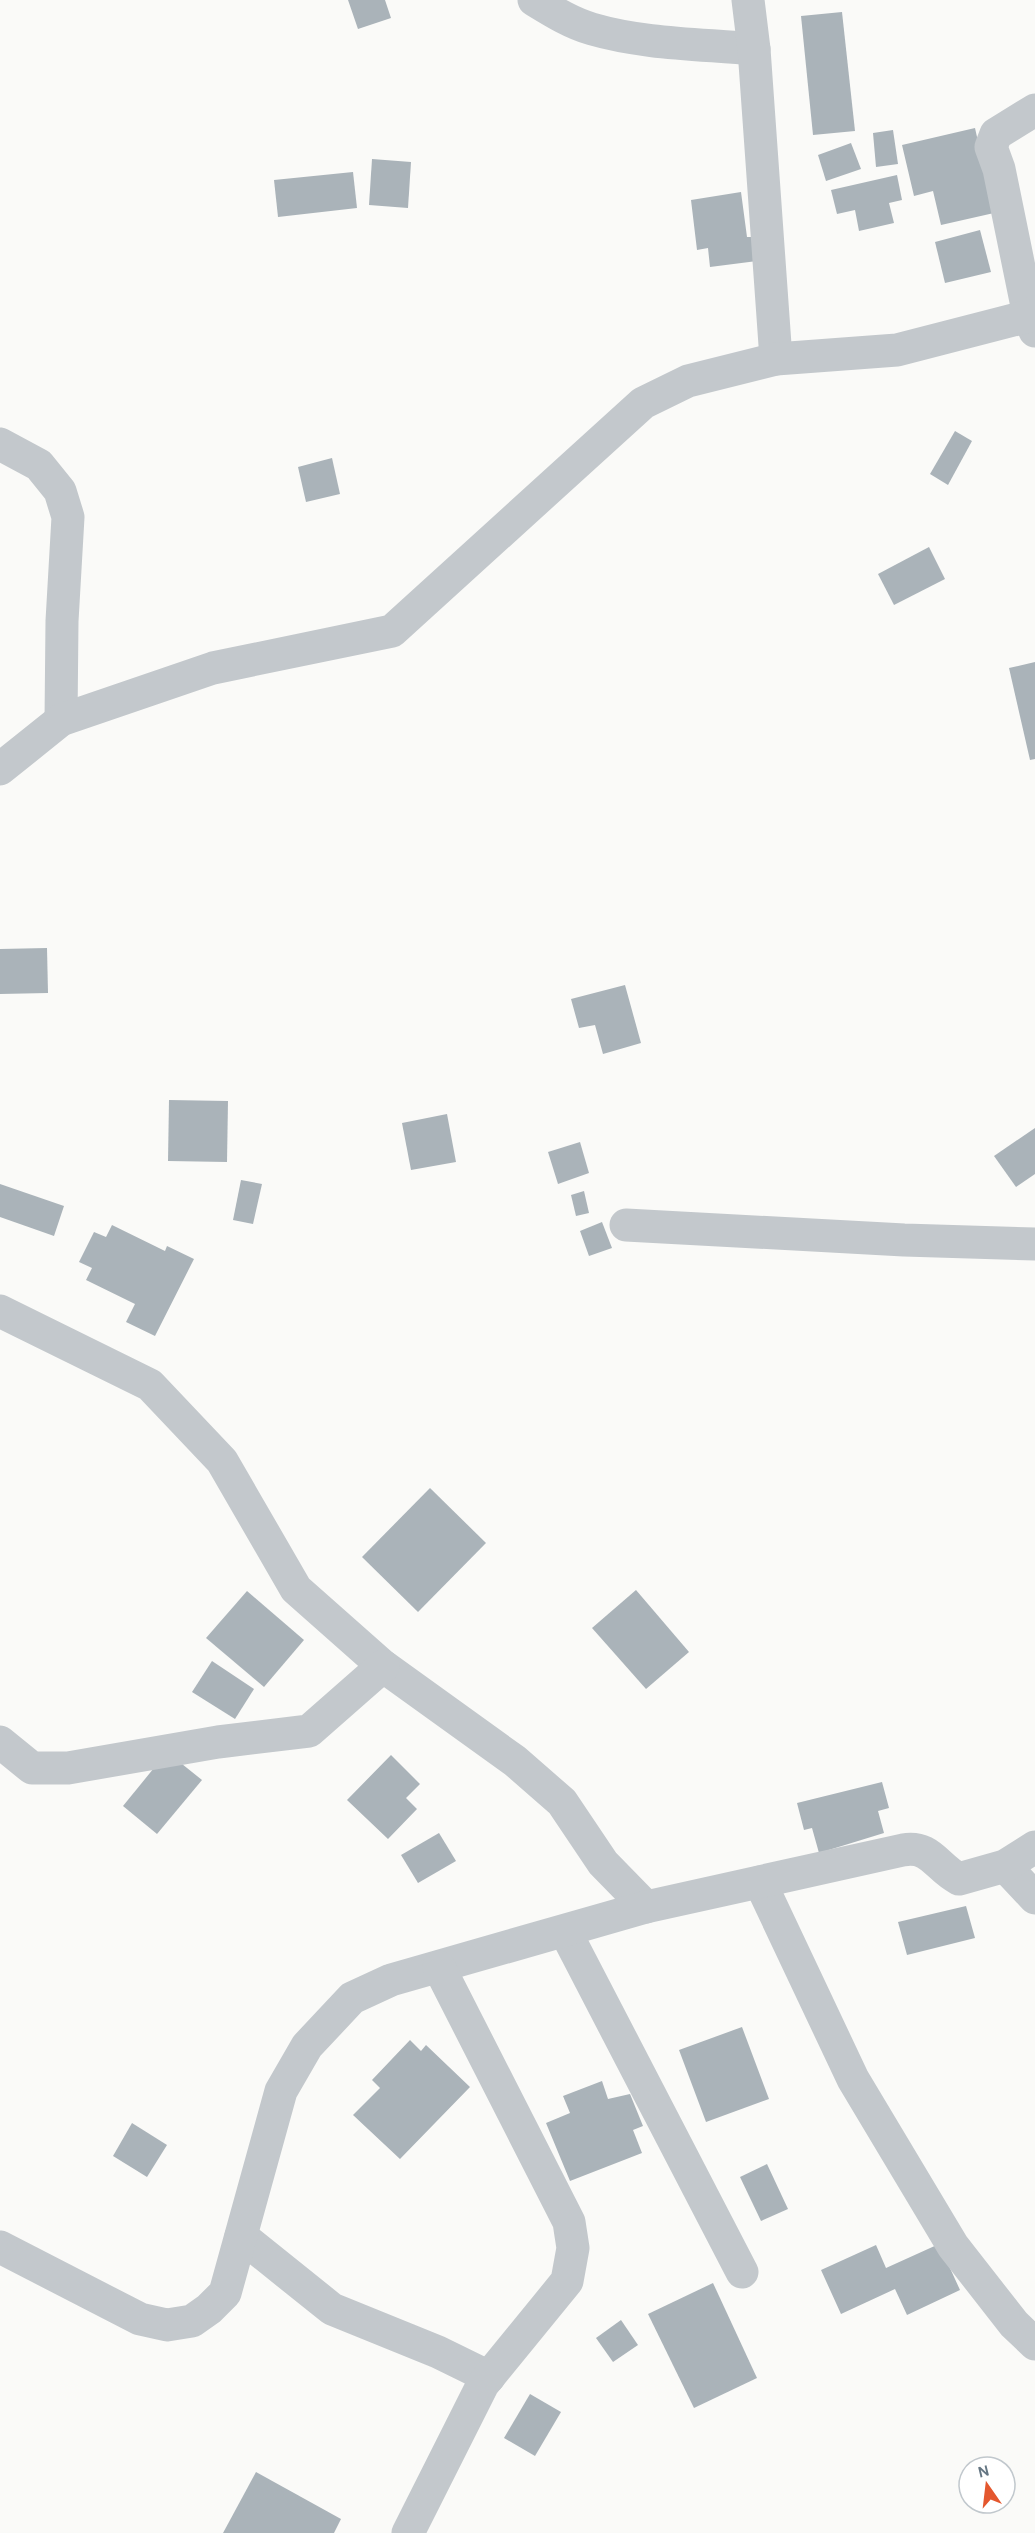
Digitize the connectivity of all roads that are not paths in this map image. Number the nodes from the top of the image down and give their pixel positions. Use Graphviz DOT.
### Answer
graph roads {
  1 [pos="534,0"];
  2 [pos="748,0"];
  3 [pos="754,49"];
  4 [pos="1035,110"];
  5 [pos="1033,320"];
  6 [pos="776,359"];
  7 [pos="0,444"];
  8 [pos="61,720"];
  9 [pos="0,769"];
  10 [pos="626,1225"];
  11 [pos="1035,1244"];
  12 [pos="0,1311"];
  13 [pos="382,1666"];
  14 [pos="0,1742"];
  15 [pos="1035,1847"];
  16 [pos="1005,1866"];
  17 [pos="760,1882"];
  18 [pos="1035,1898"];
  19 [pos="646,1907"];
  20 [pos="566,1931"];
  21 [pos="439,1967"];
  22 [pos="241,2236"];
  23 [pos="0,2247"];
  24 [pos="742,2271"];
  25 [pos="1035,2344"];
  26 [pos="489,2377"];
  27 [pos="408,2533"];
  1 -- 3 [label="street"];
  2 -- 3 [label="street"];
  3 -- 6 [label="street"];
  4 -- 5 [label="street"];
  5 -- 6 [label="street"];
  6 -- 8 [label="street"];
  7 -- 8 [label="street"];
  8 -- 9 [label="street"];
  10 -- 11 [label="street"];
  12 -- 13 [label="street"];
  13 -- 14 [label="street"];
  13 -- 19 [label="street"];
  15 -- 16 [label="street"];
  16 -- 17 [label="street"];
  16 -- 18 [label="street"];
  17 -- 19 [label="street"];
  17 -- 25 [label="street"];
  19 -- 20 [label="street"];
  20 -- 21 [label="street"];
  20 -- 24 [label="street"];
  21 -- 22 [label="street"];
  21 -- 26 [label="street"];
  22 -- 23 [label="street"];
  22 -- 26 [label="street"];
  26 -- 27 [label="street"];
}
